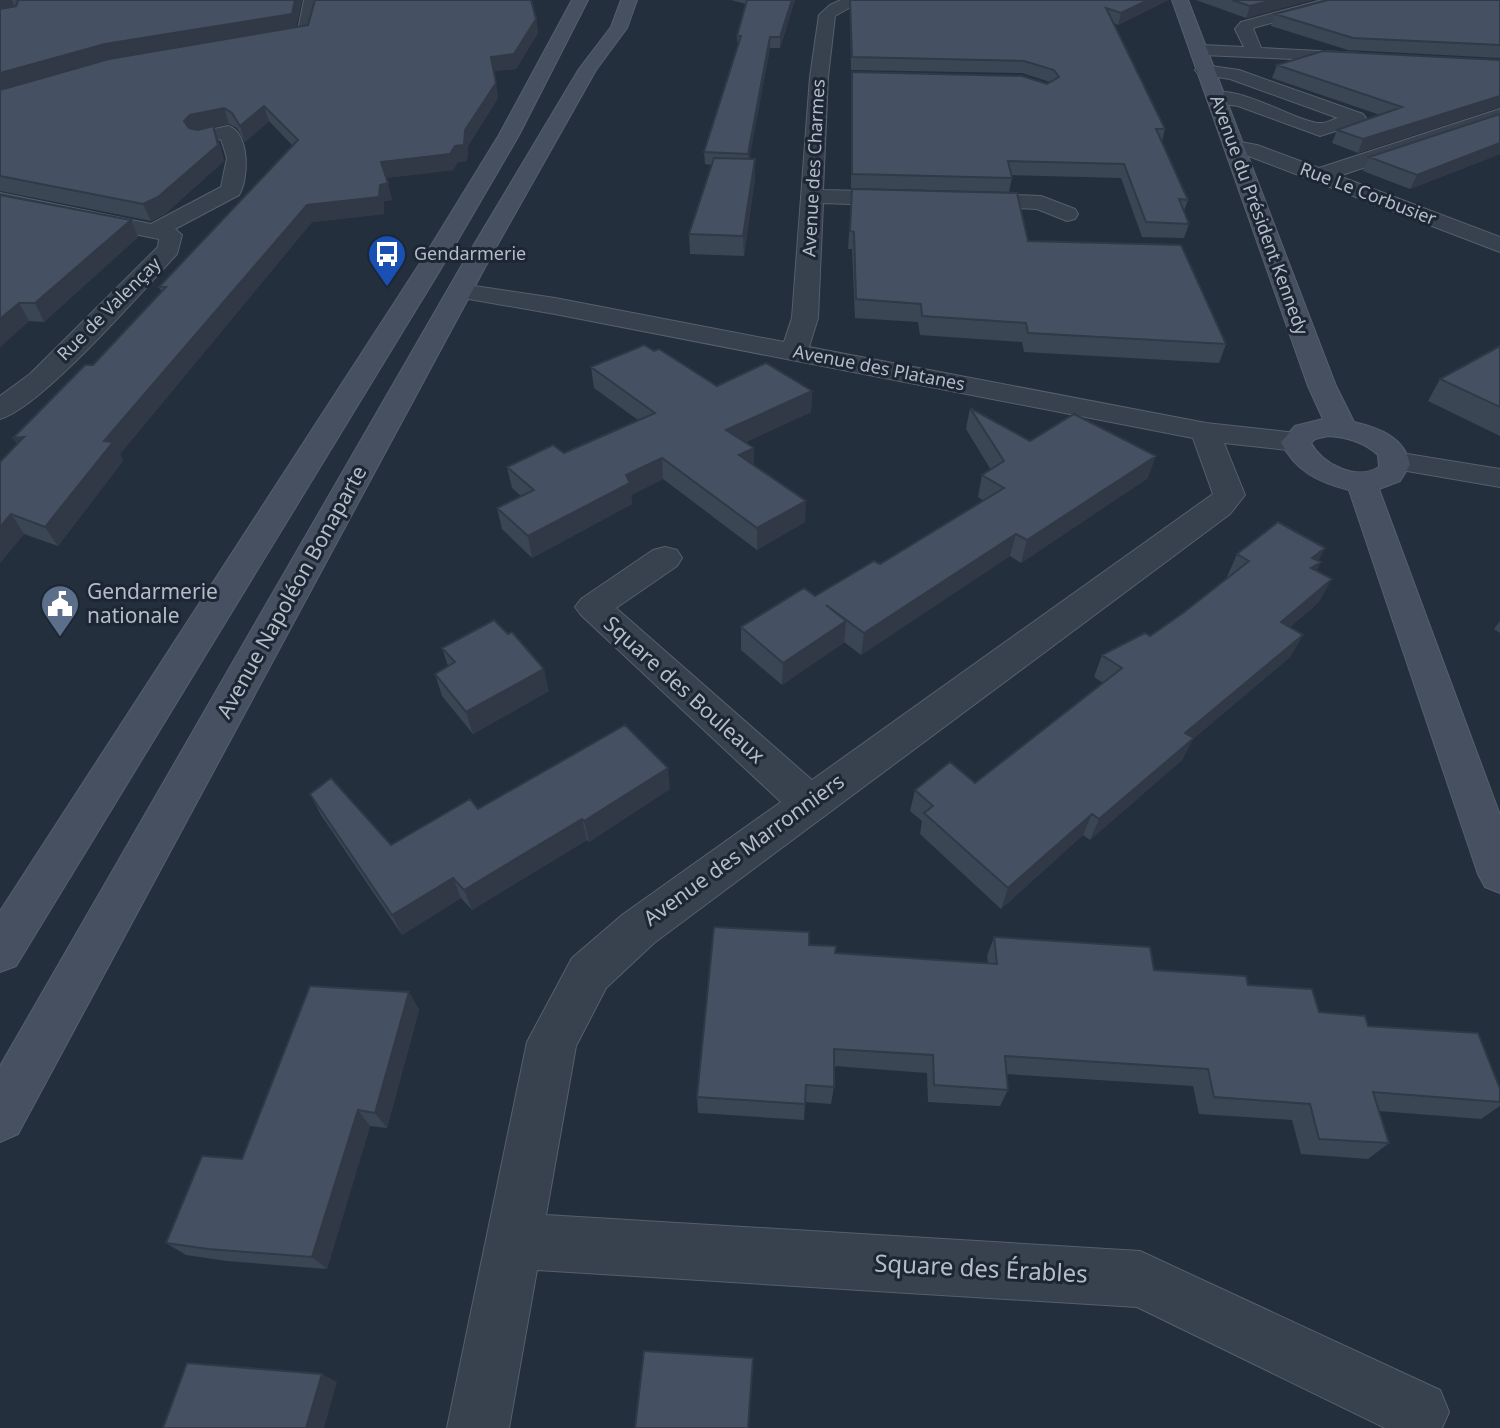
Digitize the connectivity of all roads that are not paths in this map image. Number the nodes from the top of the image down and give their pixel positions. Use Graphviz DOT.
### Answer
graph roads {
  1 [pos="312,0"];
  2 [pos="628,0"];
  3 [pos="855,0"];
  4 [pos="1180,0"];
  5 [pos="1340,0"];
  6 [pos="577,11"];
  7 [pos="242,45"];
  8 [pos="1255,53"];
  9 [pos="1370,59"];
  10 [pos="1200,60"];
  11 [pos="588,69"];
  12 [pos="1216,97"];
  13 [pos="1500,115"];
  14 [pos="203,137"];
  15 [pos="1235,147"];
  16 [pos="1319,175"];
  17 [pos="813,196"];
  18 [pos="920,199"];
  19 [pos="0,200"];
  20 [pos="947,200"];
  21 [pos="1068,214"];
  22 [pos="158,230"];
  23 [pos="1500,245"];
  24 [pos="461,291"];
  25 [pos="794,352"];
  26 [pos="0,410"];
  27 [pos="1342,428"];
  28 [pos="1206,432"];
  29 [pos="1296,442"];
  30 [pos="1395,461"];
  31 [pos="1500,478"];
  32 [pos="1361,481"];
  33 [pos="665,558"];
  34 [pos="809,802"];
  35 [pos="1500,874"];
  36 [pos="0,951"];
  37 [pos="0,1116"];
  38 [pos="515,1241"];
  39 [pos="1418,1412"];
  40 [pos="478,1428"];
  1 -- 7 [label="street"];
  2 -- 11 [label="main road, Avenue Napoléon Bonaparte"];
  3 -- 17 [label="street, Avenue des Charmes"];
  4 -- 10 [label="main road, Avenue du Président Kennedy"];
  5 -- 8 [label="street"];
  6 -- 11 [label="main road, Avenue Napoléon Bonaparte"];
  6 -- 36 [label="main road, Avenue Napoléon Bonaparte"];
  8 -- 9 [label="street"];
  8 -- 10 [label="street"];
  10 -- 12 [label="main road, Avenue du Président Kennedy"];
  10 -- 12 [label="street"];
  11 -- 24 [label="main road, Avenue Napoléon Bonaparte"];
  12 -- 15 [label="main road, Avenue du Président Kennedy"];
  13 -- 16 [label="street"];
  14 -- 22 [label="street"];
  15 -- 16 [label="street, Rue Le Corbusier"];
  15 -- 27 [label="main road, Avenue du Président Kennedy"];
  16 -- 23 [label="street, Rue Le Corbusier"];
  17 -- 18 [label="street"];
  17 -- 25 [label="street, Avenue des Charmes"];
  19 -- 22 [label="street, Rue de Valençay"];
  20 -- 21 [label="street"];
  22 -- 26 [label="street, Rue de Valençay"];
  24 -- 25 [label="street, Avenue des Platanes"];
  24 -- 37 [label="main road, Avenue Napoléon Bonaparte"];
  25 -- 28 [label="street, Avenue des Platanes"];
  27 -- 29 [label="main road"];
  27 -- 30 [label="main road"];
  28 -- 29 [label="street, Avenue des Platanes"];
  28 -- 34 [label="street, Avenue des Marronniers"];
  29 -- 32 [label="main road"];
  30 -- 31 [label="street"];
  30 -- 32 [label="main road"];
  32 -- 35 [label="main road"];
  33 -- 34 [label="street, Square des Bouleaux"];
  34 -- 38 [label="street, Avenue des Marronniers"];
  38 -- 39 [label="street, Square des Érables"];
  38 -- 40 [label="street, Avenue des Marronniers"];
}
